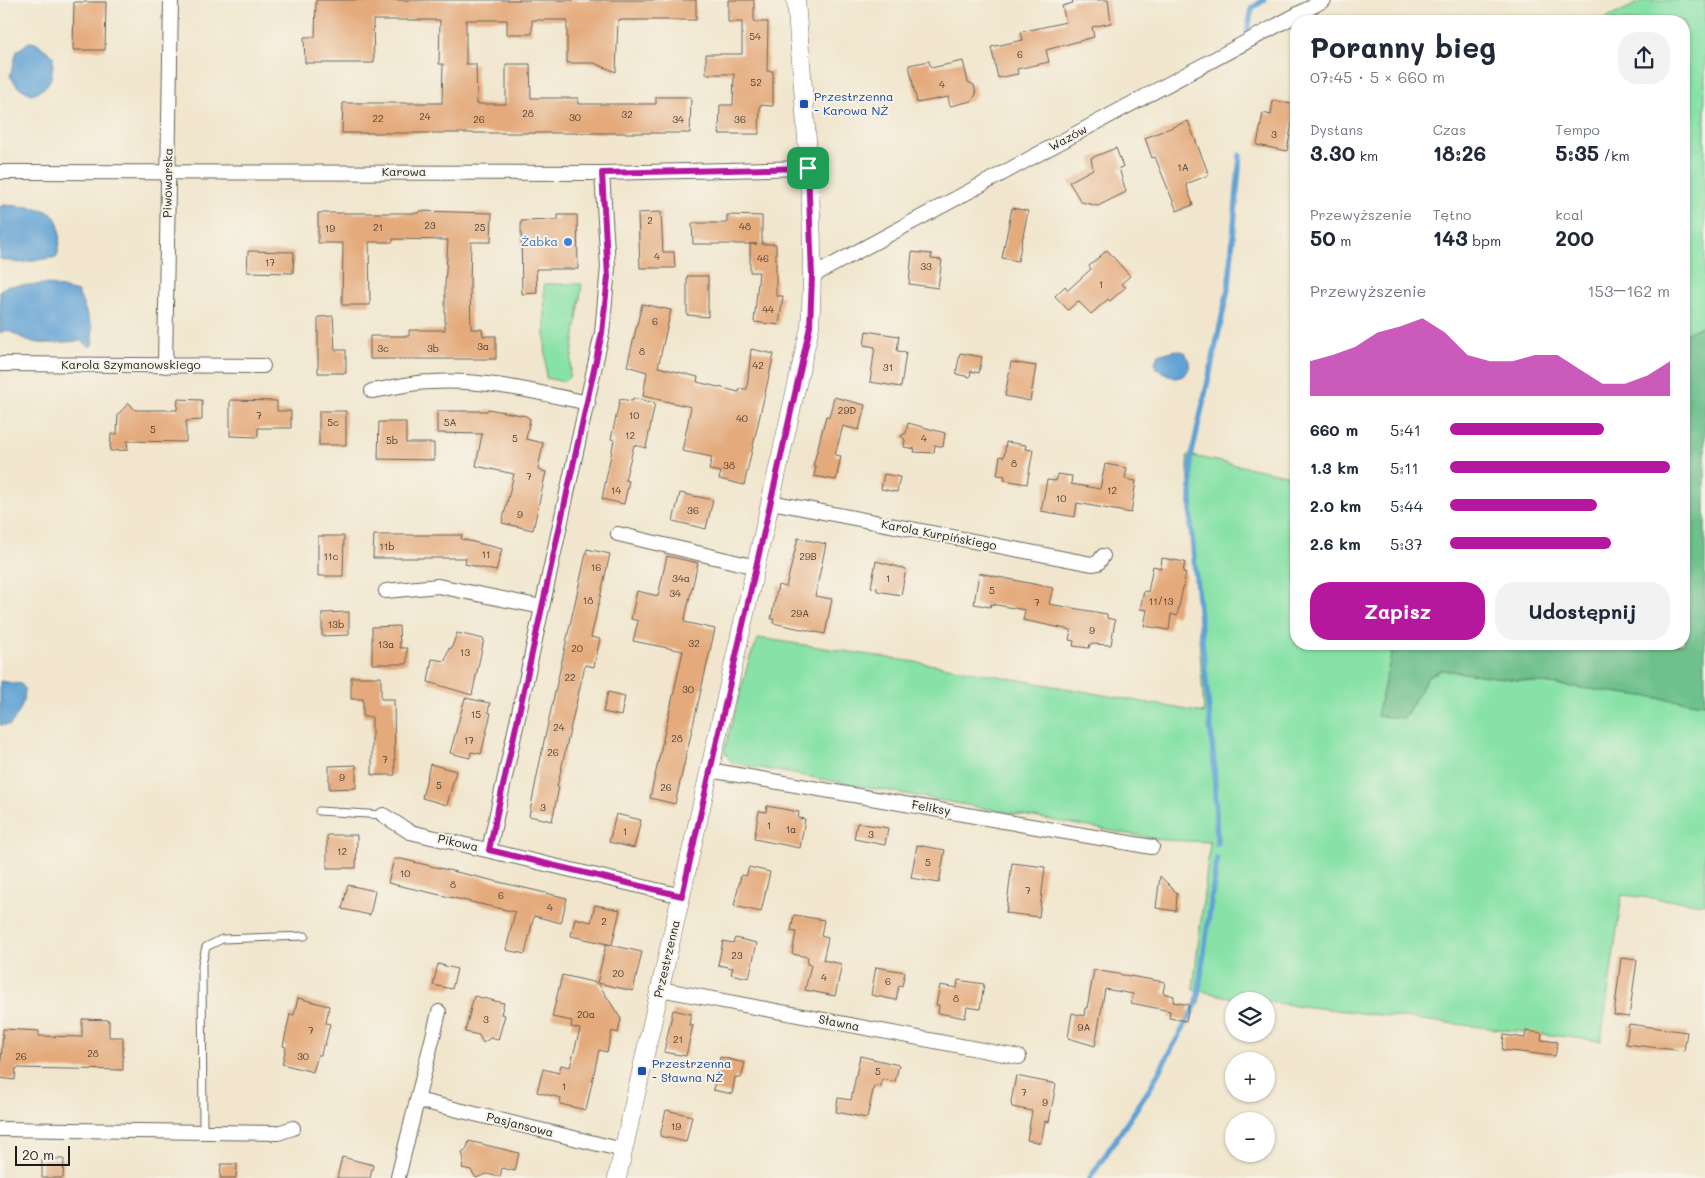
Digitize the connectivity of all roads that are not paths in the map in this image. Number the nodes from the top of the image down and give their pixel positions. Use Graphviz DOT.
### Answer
graph roads {
  1 [pos="171,0"];
  2 [pos="796,0"];
  3 [pos="1324,0"];
  4 [pos="1296,15"];
  5 [pos="1290,18"];
  6 [pos="808,168"];
  7 [pos="0,172"];
  8 [pos="169,172"];
  9 [pos="602,173"];
  10 [pos="812,276"];
  11 [pos="0,364"];
  12 [pos="164,366"];
  13 [pos="263,366"];
  14 [pos="372,392"];
  15 [pos="588,403"];
  16 [pos="771,502"];
  17 [pos="618,534"];
  18 [pos="1103,556"];
  19 [pos="756,566"];
  20 [pos="386,591"];
  21 [pos="542,606"];
  22 [pos="709,770"];
  23 [pos="319,811"];
  24 [pos="383,815"];
  25 [pos="1152,847"];
  26 [pos="489,850"];
  27 [pos="682,896"];
  28 [pos="305,936"];
  29 [pos="660,989"];
  30 [pos="438,1012"];
  31 [pos="1019,1057"];
  32 [pos="417,1100"];
  33 [pos="293,1128"];
  34 [pos="0,1129"];
  35 [pos="203,1132"];
  36 [pos="623,1150"];
  37 [pos="398,1177"];
  38 [pos="617,1178"];
  1 -- 8 [label="street, Piwowarska"];
  2 -- 6 [label="street, Przestrzenna"];
  3 -- 4 [label="street, Wazów"];
  5 -- 10 [label="street, Wazów"];
  6 -- 9 [label="street, Karowa"];
  6 -- 10 [label="street, Przestrzenna"];
  7 -- 8 [label="street, Karowa"];
  8 -- 9 [label="street, Karowa"];
  8 -- 12 [label="street, Piwowarska"];
  9 -- 15 [label="street"];
  10 -- 16 [label="street, Przestrzenna"];
  11 -- 12 [label="street, Karola Szymanowskiego"];
  12 -- 13 [label="street, Karola Szymanowskiego"];
  14 -- 15 [label="street"];
  15 -- 21 [label="street"];
  16 -- 18 [label="street, Karola Kurpińskiego"];
  16 -- 19 [label="street, Przestrzenna"];
  17 -- 19 [label="street"];
  19 -- 22 [label="street, Przestrzenna"];
  20 -- 21 [label="street"];
  21 -- 26 [label="street"];
  22 -- 25 [label="street, Feliksy"];
  22 -- 27 [label="street, Przestrzenna"];
  23 -- 24 [label="lane"];
  24 -- 26 [label="street, Pikowa"];
  26 -- 27 [label="street, Pikowa"];
  27 -- 29 [label="street, Przestrzenna"];
  28 -- 35 [label="lane"];
  29 -- 31 [label="street, Sławna"];
  29 -- 36 [label="street, Przestrzenna"];
  30 -- 32 [label="street"];
  32 -- 36 [label="street, Pasjansowa"];
  32 -- 37 [label="street"];
  33 -- 35 [label="street"];
  34 -- 35 [label="street"];
  36 -- 38 [label="street, Przestrzenna"];
}
